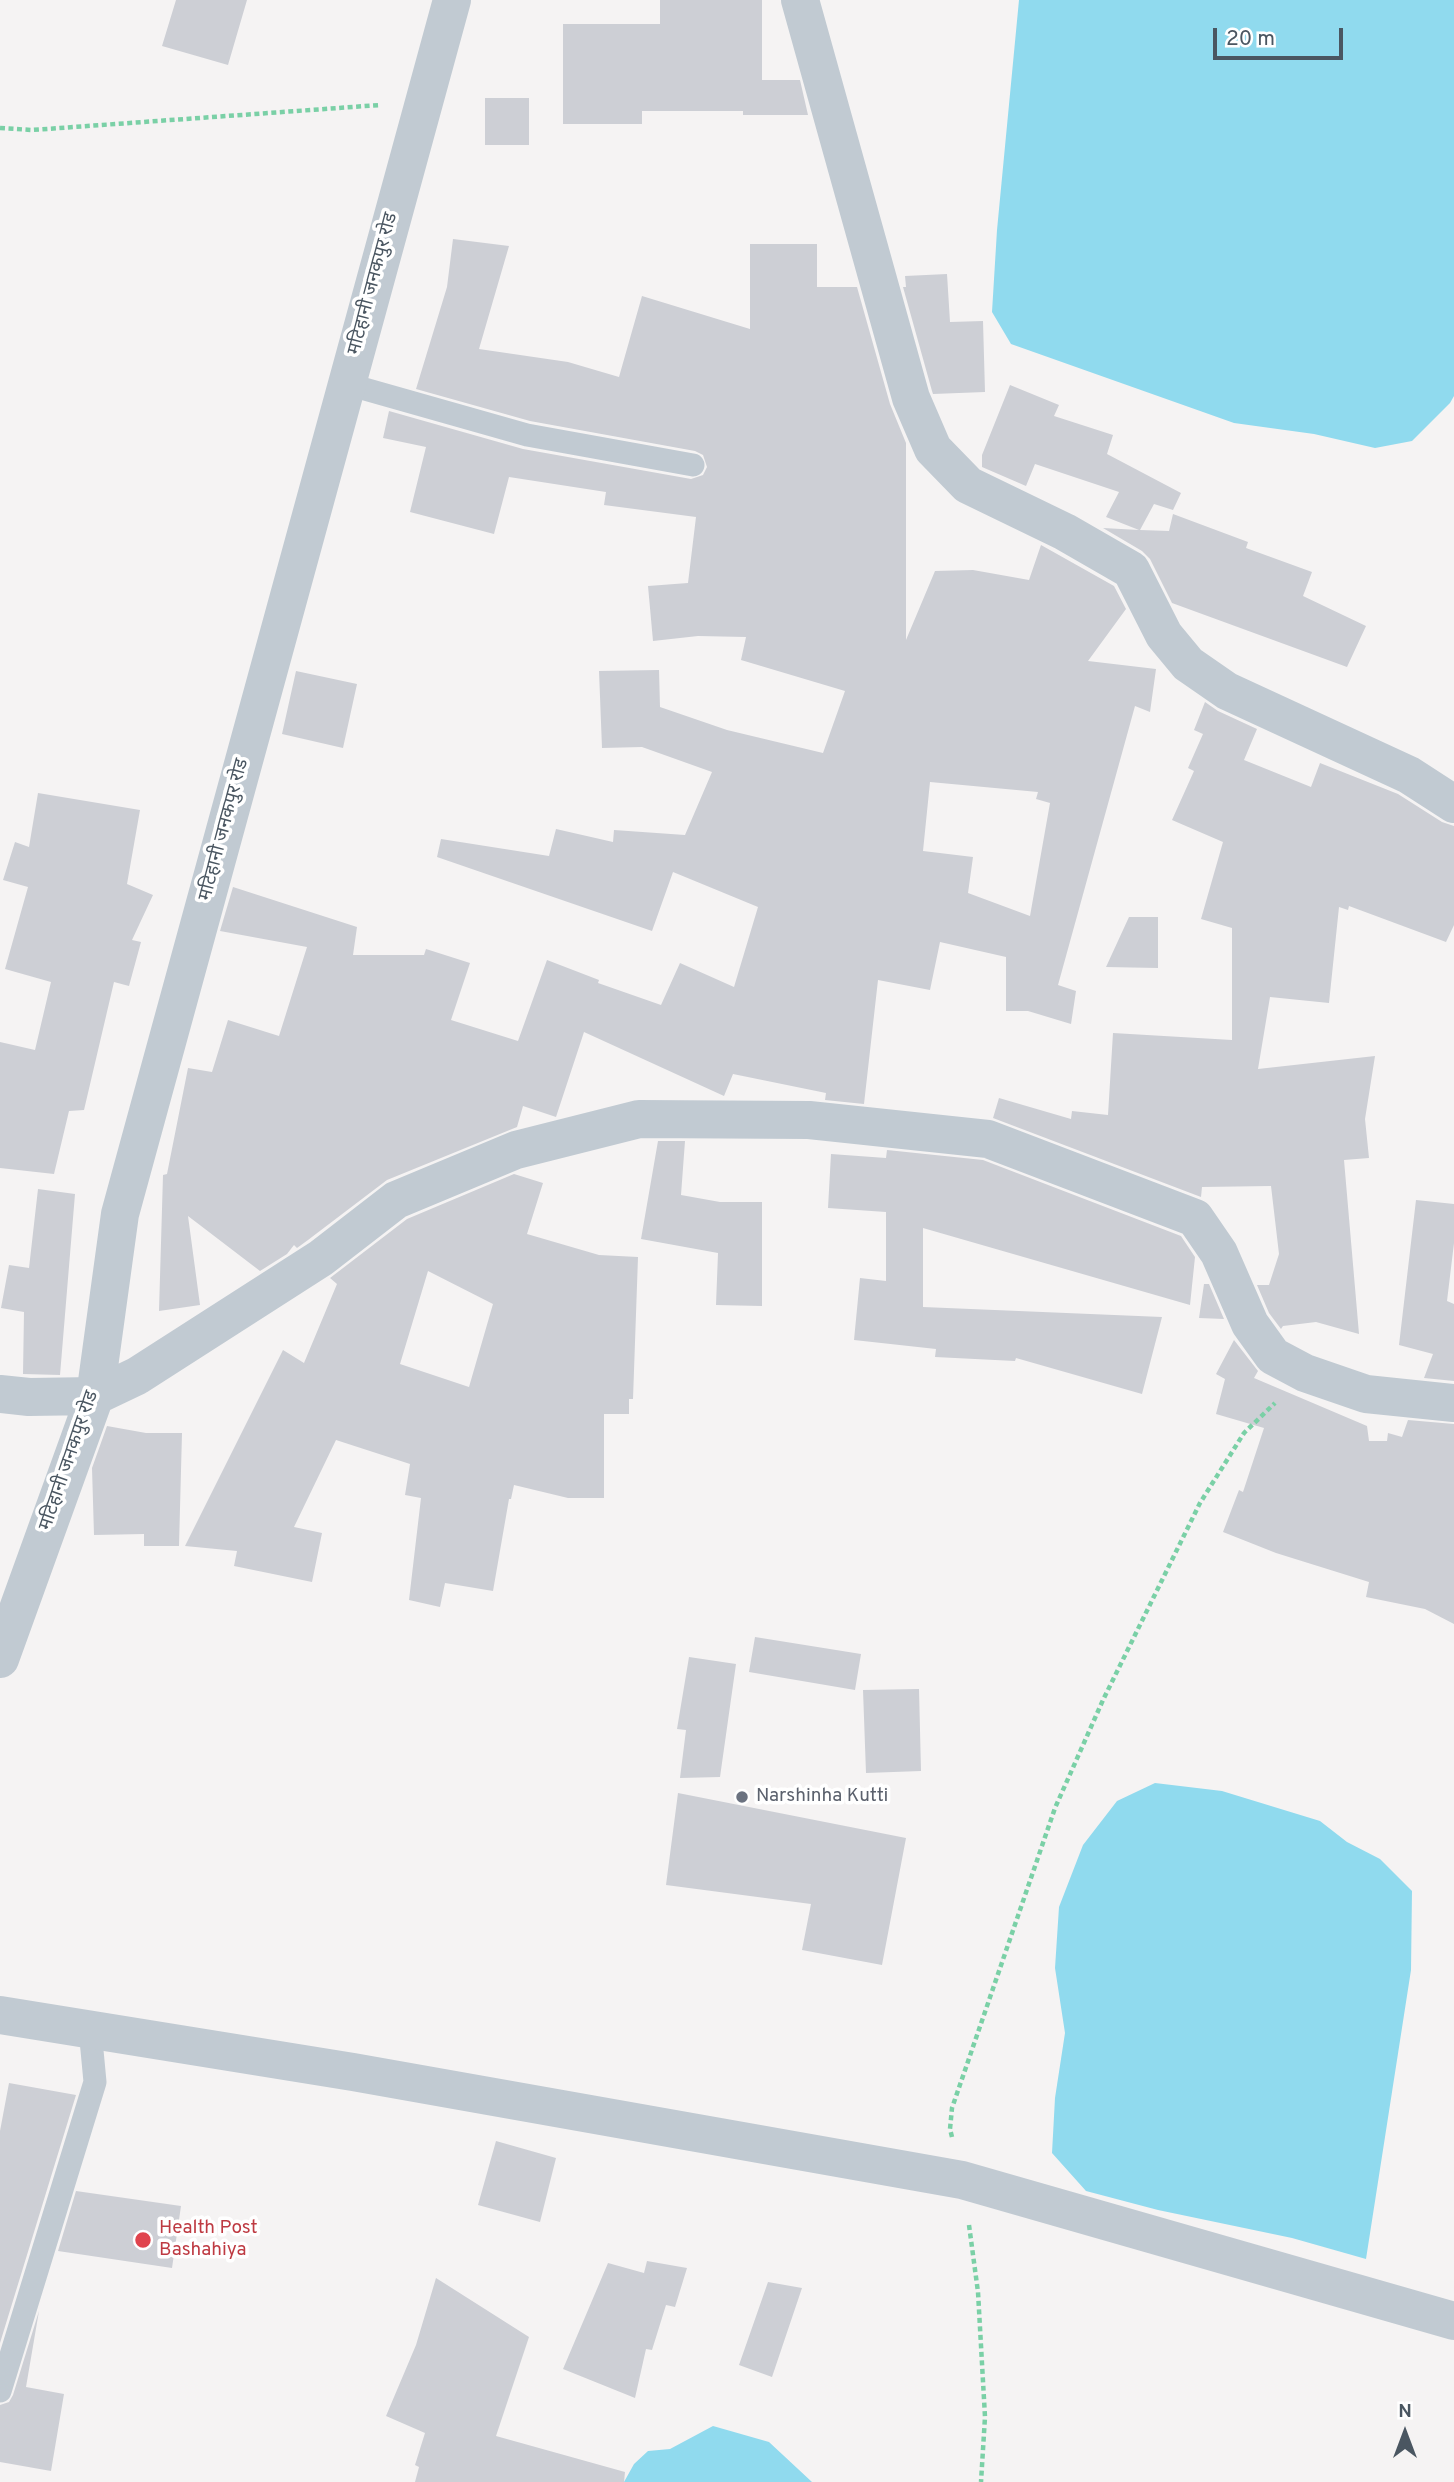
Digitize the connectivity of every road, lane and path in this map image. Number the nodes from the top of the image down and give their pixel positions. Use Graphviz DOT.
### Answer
graph roads {
  1 [pos="452,0"];
  2 [pos="800,0"];
  3 [pos="424,102"];
  4 [pos="0,128"];
  5 [pos="347,384"];
  6 [pos="693,465"];
  7 [pos="1454,804"];
  8 [pos="1305,1373"];
  9 [pos="0,1394"];
  10 [pos="95,1396"];
  11 [pos="1454,1403"];
  12 [pos="0,1659"];
  13 [pos="0,2015"];
  14 [pos="90,2029"];
  15 [pos="962,2180"];
  16 [pos="1454,2321"];
  17 [pos="0,2391"];
  18 [pos="981,2482"];
  1 -- 3 [label="street, मटिहानी जनकपुर रोड"];
  2 -- 7 [label="street"];
  3 -- 4 [label="path"];
  3 -- 5 [label="street, मटिहानी जनकपुर रोड"];
  5 -- 6 [label="lane"];
  5 -- 10 [label="street, मटिहानी जनकपुर रोड"];
  8 -- 10 [label="street"];
  8 -- 11 [label="street"];
  8 -- 15 [label="path"];
  9 -- 10 [label="street"];
  10 -- 12 [label="street, मटिहानी जनकपुर रोड"];
  13 -- 14 [label="street"];
  14 -- 15 [label="street"];
  14 -- 17 [label="lane"];
  15 -- 16 [label="street"];
  15 -- 18 [label="path"];
}
